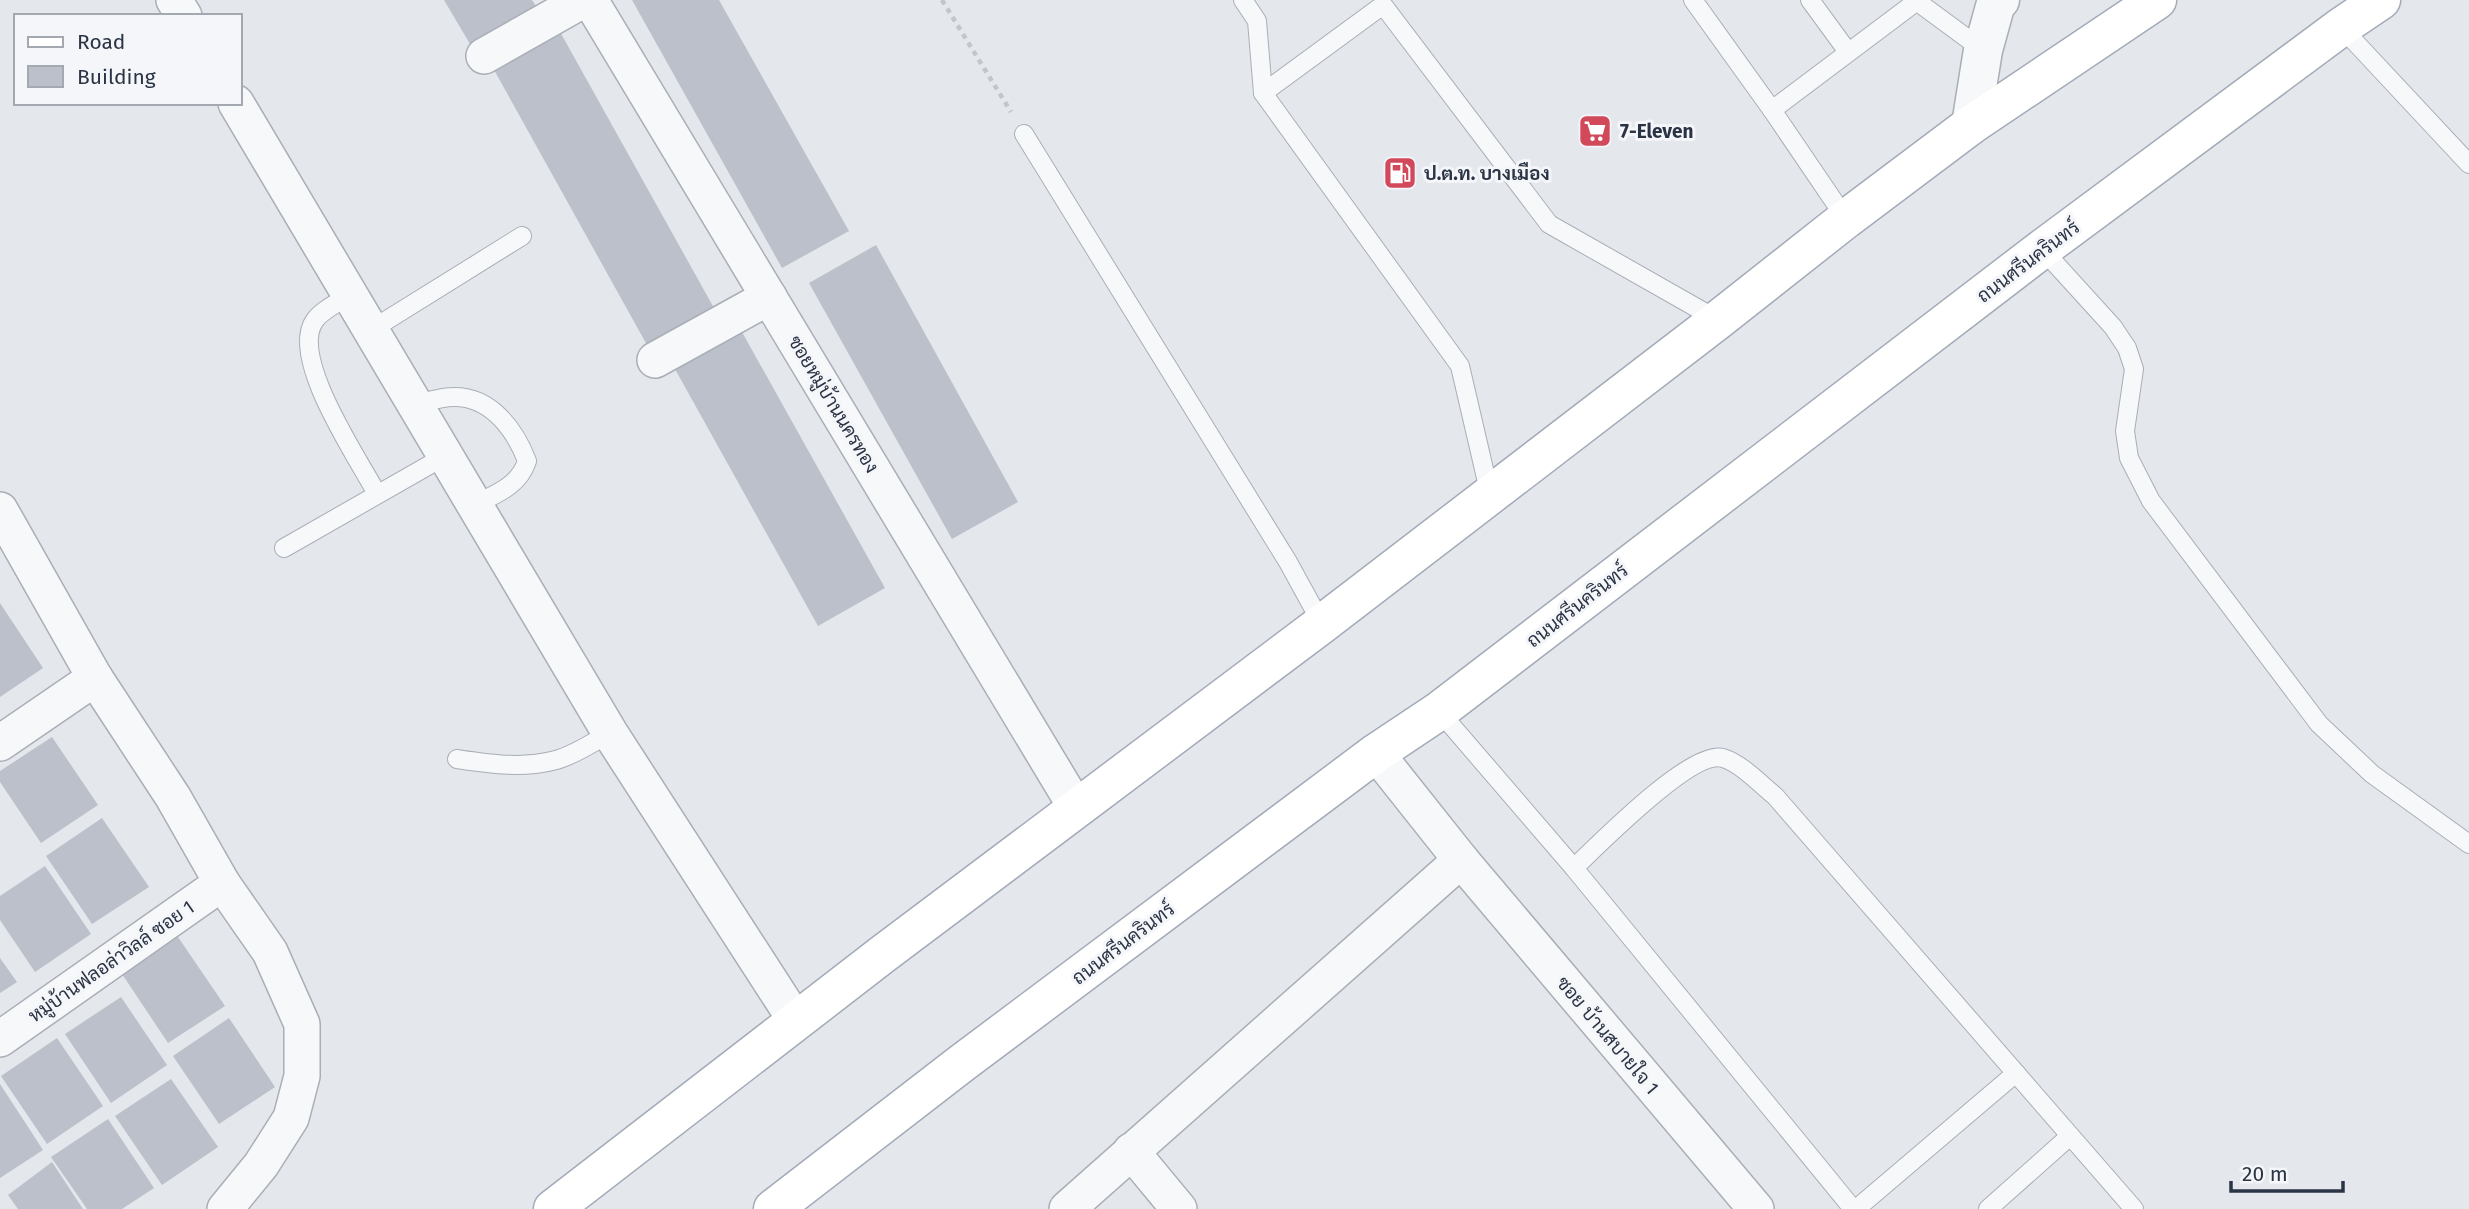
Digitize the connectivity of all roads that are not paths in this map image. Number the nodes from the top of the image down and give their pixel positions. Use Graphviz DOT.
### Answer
graph roads {
  1 [pos="583,0"];
  2 [pos="590,0"];
  3 [pos="1243,0"];
  4 [pos="1693,0"];
  5 [pos="1810,0"];
  6 [pos="2000,0"];
  7 [pos="2157,0"];
  8 [pos="2381,0"];
  9 [pos="1916,1"];
  10 [pos="1381,2"];
  11 [pos="2341,27"];
  12 [pos="1983,50"];
  13 [pos="1848,52"];
  14 [pos="484,56"];
  15 [pos="1263,93"];
  16 [pos="237,105"];
  17 [pos="1772,110"];
  18 [pos="1971,125"];
  19 [pos="1024,134"];
  20 [pos="2469,164"];
  21 [pos="1846,219"];
  22 [pos="522,236"];
  23 [pos="2042,249"];
  24 [pos="351,294"];
  25 [pos="769,297"];
  26 [pos="1718,320"];
  27 [pos="372,330"];
  28 [pos="655,360"];
  29 [pos="415,404"];
  30 [pos="445,456"];
  31 [pos="377,494"];
  32 [pos="1490,495"];
  33 [pos="474,505"];
  34 [pos="0,510"];
  35 [pos="284,548"];
  36 [pos="1322,624"];
  37 [pos="94,678"];
  38 [pos="1439,711"];
  39 [pos="610,733"];
  40 [pos="0,743"];
  41 [pos="1376,753"];
  42 [pos="457,758"];
  43 [pos="1077,810"];
  44 [pos="2469,844"];
  45 [pos="1461,860"];
  46 [pos="1574,868"];
  47 [pos="222,883"];
  48 [pos="796,1021"];
  49 [pos="0,1039"];
  50 [pos="2016,1073"];
  51 [pos="2070,1136"];
  52 [pos="1131,1150"];
  53 [pos="225,1209"];
  54 [pos="553,1209"];
  55 [pos="773,1209"];
  56 [pos="1067,1209"];
  57 [pos="1179,1209"];
  58 [pos="1756,1209"];
  59 [pos="1854,1209"];
  60 [pos="1988,1209"];
  61 [pos="2134,1209"];
  1 -- 14 [label="street"];
  2 -- 25 [label="street, ซอยหมู่บ้านนครทอง"];
  3 -- 15 [label="lane"];
  4 -- 17 [label="lane"];
  5 -- 13 [label="lane"];
  6 -- 12 [label="street"];
  7 -- 18 [label="main road"];
  8 -- 11 [label="main road, ถนนศรีนครินทร์"];
  9 -- 12 [label="lane"];
  9 -- 13 [label="lane"];
  10 -- 15 [label="lane"];
  10 -- 26 [label="lane"];
  11 -- 20 [label="lane"];
  11 -- 23 [label="main road, ถนนศรีนครินทร์"];
  12 -- 18 [label="street"];
  13 -- 17 [label="lane"];
  15 -- 32 [label="lane"];
  16 -- 24 [label="street"];
  17 -- 21 [label="lane"];
  18 -- 21 [label="main road"];
  19 -- 36 [label="lane"];
  21 -- 26 [label="main road"];
  22 -- 27 [label="lane"];
  23 -- 38 [label="main road, ถนนศรีนครินทร์"];
  23 -- 44 [label="lane"];
  24 -- 27 [label="street"];
  24 -- 31 [label="lane"];
  25 -- 28 [label="street"];
  25 -- 43 [label="street, ซอยหมู่บ้านนครทอง"];
  26 -- 32 [label="main road"];
  27 -- 29 [label="street"];
  29 -- 30 [label="street"];
  29 -- 33 [label="lane"];
  30 -- 31 [label="lane"];
  30 -- 33 [label="street"];
  31 -- 35 [label="lane"];
  32 -- 36 [label="main road"];
  33 -- 39 [label="street"];
  34 -- 37 [label="street"];
  36 -- 43 [label="main road"];
  37 -- 40 [label="street"];
  37 -- 47 [label="street"];
  38 -- 41 [label="main road, ถนนศรีนครินทร์"];
  38 -- 46 [label="lane"];
  39 -- 42 [label="lane"];
  39 -- 48 [label="street"];
  41 -- 45 [label="street, ซอย บ้านสบายใจ 1"];
  41 -- 55 [label="main road, ถนนศรีนครินทร์"];
  43 -- 48 [label="main road"];
  45 -- 52 [label="street"];
  45 -- 58 [label="street, ซอย บ้านสบายใจ 1"];
  46 -- 50 [label="lane"];
  46 -- 59 [label="lane"];
  47 -- 49 [label="street, หมู่บ้านฟลอล่าวิลล์ ซอย 1"];
  47 -- 53 [label="street"];
  48 -- 54 [label="main road"];
  50 -- 51 [label="lane"];
  50 -- 59 [label="lane"];
  51 -- 60 [label="lane"];
  51 -- 61 [label="lane"];
  52 -- 56 [label="street"];
  52 -- 57 [label="street"];
}
